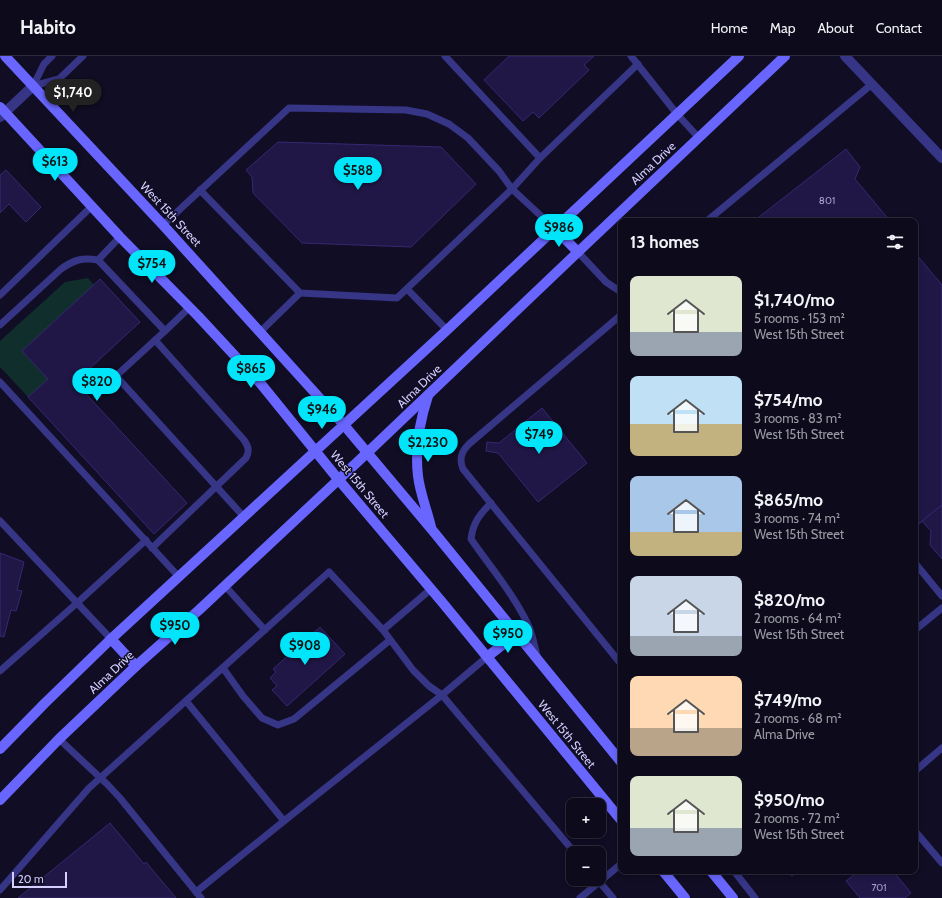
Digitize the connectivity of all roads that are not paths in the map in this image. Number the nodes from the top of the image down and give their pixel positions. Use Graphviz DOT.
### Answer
graph roads {
  1 [pos="5,56"];
  2 [pos="52,56"];
  3 [pos="83,56"];
  4 [pos="445,56"];
  5 [pos="631,56"];
  6 [pos="738,56"];
  7 [pos="785,56"];
  8 [pos="845,56"];
  9 [pos="638,64"];
  10 [pos="872,84"];
  11 [pos="33,86"];
  12 [pos="2,112"];
  13 [pos="677,114"];
  14 [pos="699,138"];
  15 [pos="540,158"];
  16 [pos="942,158"];
  17 [pos="512,188"];
  18 [pos="200,190"];
  19 [pos="92,206"];
  20 [pos="711,218"];
  21 [pos="163,225"];
  22 [pos="555,229"];
  23 [pos="120,237"];
  24 [pos="578,252"];
  25 [pos="98,260"];
  26 [pos="407,289"];
  27 [pos="618,290"];
  28 [pos="300,293"];
  29 [pos="0,295"];
  30 [pos="190,307"];
  31 [pos="618,318"];
  32 [pos="0,326"];
  33 [pos="448,330"];
  34 [pos="165,331"];
  35 [pos="260,332"];
  36 [pos="155,340"];
  37 [pos="0,382"];
  38 [pos="428,395"];
  39 [pos="344,425"];
  40 [pos="316,451"];
  41 [pos="367,453"];
  42 [pos="338,479"];
  43 [pos="216,486"];
  44 [pos="491,504"];
  45 [pos="244,517"];
  46 [pos="0,521"];
  47 [pos="432,531"];
  48 [pos="146,540"];
  49 [pos="152,548"];
  50 [pos="918,567"];
  51 [pos="179,577"];
  52 [pos="225,586"];
  53 [pos="430,589"];
  54 [pos="942,596"];
  55 [pos="77,604"];
  56 [pos="942,608"];
  57 [pos="918,628"];
  58 [pos="265,630"];
  59 [pos="383,630"];
  60 [pos="516,634"];
  61 [pos="111,639"];
  62 [pos="390,640"];
  63 [pos="487,657"];
  64 [pos="538,660"];
  65 [pos="618,660"];
  66 [pos="136,666"];
  67 [pos="223,668"];
  68 [pos="0,671"];
  69 [pos="442,695"];
  70 [pos="186,702"];
  71 [pos="59,740"];
  72 [pos="942,748"];
  73 [pos="0,749"];
  74 [pos="618,758"];
  75 [pos="918,768"];
  76 [pos="100,778"];
  77 [pos="0,800"];
  78 [pos="618,816"];
  79 [pos="284,822"];
  80 [pos="918,835"];
  81 [pos="569,846"];
  82 [pos="942,863"];
  83 [pos="618,866"];
  84 [pos="606,874"];
  85 [pos="665,874"];
  86 [pos="713,874"];
  87 [pos="736,874"];
  88 [pos="592,886"];
  89 [pos="603,886"];
  90 [pos="0,890"];
  91 [pos="196,892"];
  92 [pos="201,898"];
  93 [pos="580,898"];
  94 [pos="612,898"];
  95 [pos="685,898"];
  96 [pos="733,898"];
  97 [pos="755,898"];
  1 -- 11 [label="main road, West 15th Street"];
  2 -- 11 [label="lane"];
  3 -- 11 [label="lane"];
  4 -- 15 [label="lane"];
  5 -- 9 [label="lane"];
  6 -- 13 [label="main road, Alma Drive"];
  7 -- 14 [label="main road, Alma Drive"];
  8 -- 10 [label="street"];
  9 -- 13 [label="lane"];
  9 -- 15 [label="lane"];
  10 -- 16 [label="street"];
  10 -- 20 [label="lane"];
  11 -- 12 [label="street"];
  11 -- 21 [label="main road, West 15th Street"];
  12 -- 19 [label="main road, West 15th Street"];
  13 -- 14 [label="lane"];
  13 -- 22 [label="main road, Alma Drive"];
  14 -- 24 [label="main road, Alma Drive"];
  15 -- 17 [label="lane"];
  17 -- 18 [label="lane"];
  17 -- 22 [label="lane"];
  17 -- 26 [label="lane"];
  18 -- 21 [label="lane"];
  18 -- 28 [label="lane"];
  19 -- 23 [label="main road, West 15th Street"];
  19 -- 29 [label="lane"];
  21 -- 35 [label="main road, West 15th Street"];
  22 -- 24 [label="main road"];
  22 -- 33 [label="main road, Alma Drive"];
  23 -- 25 [label="lane"];
  23 -- 30 [label="main road, West 15th Street"];
  24 -- 27 [label="lane"];
  24 -- 38 [label="main road, Alma Drive"];
  25 -- 32 [label="lane"];
  25 -- 34 [label="lane"];
  26 -- 28 [label="lane"];
  26 -- 33 [label="lane"];
  28 -- 35 [label="lane"];
  30 -- 34 [label="lane"];
  30 -- 40 [label="main road, West 15th Street"];
  31 -- 44 [label="lane"];
  33 -- 39 [label="main road, Alma Drive"];
  34 -- 36 [label="lane"];
  35 -- 39 [label="main road, West 15th Street"];
  36 -- 43 [label="lane"];
  36 -- 43 [label="lane"];
  37 -- 48 [label="lane"];
  38 -- 41 [label="main road, Alma Drive"];
  38 -- 47 [label="main road"];
  39 -- 40 [label="main road, Alma Drive"];
  39 -- 41 [label="main road, West 15th Street"];
  40 -- 42 [label="main road, West 15th Street"];
  40 -- 45 [label="main road, Alma Drive"];
  41 -- 42 [label="main road, Alma Drive"];
  41 -- 47 [label="main road, West 15th Street"];
  42 -- 52 [label="main road, Alma Drive"];
  42 -- 53 [label="main road, West 15th Street"];
  43 -- 45 [label="lane"];
  43 -- 49 [label="lane"];
  44 -- 64 [label="lane"];
  44 -- 65 [label="lane"];
  45 -- 51 [label="main road, Alma Drive"];
  46 -- 55 [label="lane"];
  47 -- 60 [label="main road, West 15th Street"];
  48 -- 49 [label="lane"];
  48 -- 55 [label="lane"];
  49 -- 51 [label="lane"];
  50 -- 54 [label="lane"];
  51 -- 61 [label="main road, Alma Drive"];
  52 -- 58 [label="lane"];
  52 -- 66 [label="main road, Alma Drive"];
  53 -- 59 [label="lane"];
  53 -- 63 [label="main road, West 15th Street"];
  55 -- 61 [label="lane"];
  55 -- 68 [label="lane"];
  56 -- 57 [label="lane"];
  58 -- 59 [label="lane"];
  58 -- 67 [label="lane"];
  59 -- 62 [label="lane"];
  60 -- 63 [label="main road"];
  60 -- 64 [label="main road, West 15th Street"];
  61 -- 66 [label="main road"];
  61 -- 73 [label="main road, Alma Drive"];
  62 -- 67 [label="lane"];
  62 -- 69 [label="lane"];
  63 -- 69 [label="lane"];
  63 -- 78 [label="main road, West 15th Street"];
  64 -- 74 [label="main road, West 15th Street"];
  66 -- 71 [label="main road, Alma Drive"];
  67 -- 70 [label="lane"];
  69 -- 79 [label="lane"];
  69 -- 81 [label="lane"];
  70 -- 76 [label="lane"];
  70 -- 79 [label="lane"];
  71 -- 76 [label="lane"];
  71 -- 77 [label="main road, Alma Drive"];
  72 -- 75 [label="lane"];
  76 -- 90 [label="lane"];
  76 -- 91 [label="lane"];
  79 -- 91 [label="lane"];
  80 -- 82 [label="lane"];
  83 -- 84 [label="lane"];
  85 -- 95 [label="main road"];
  86 -- 96 [label="main road"];
  87 -- 97 [label="lane"];
  88 -- 93 [label="lane"];
  89 -- 94 [label="lane"];
  91 -- 92 [label="lane"];
}
